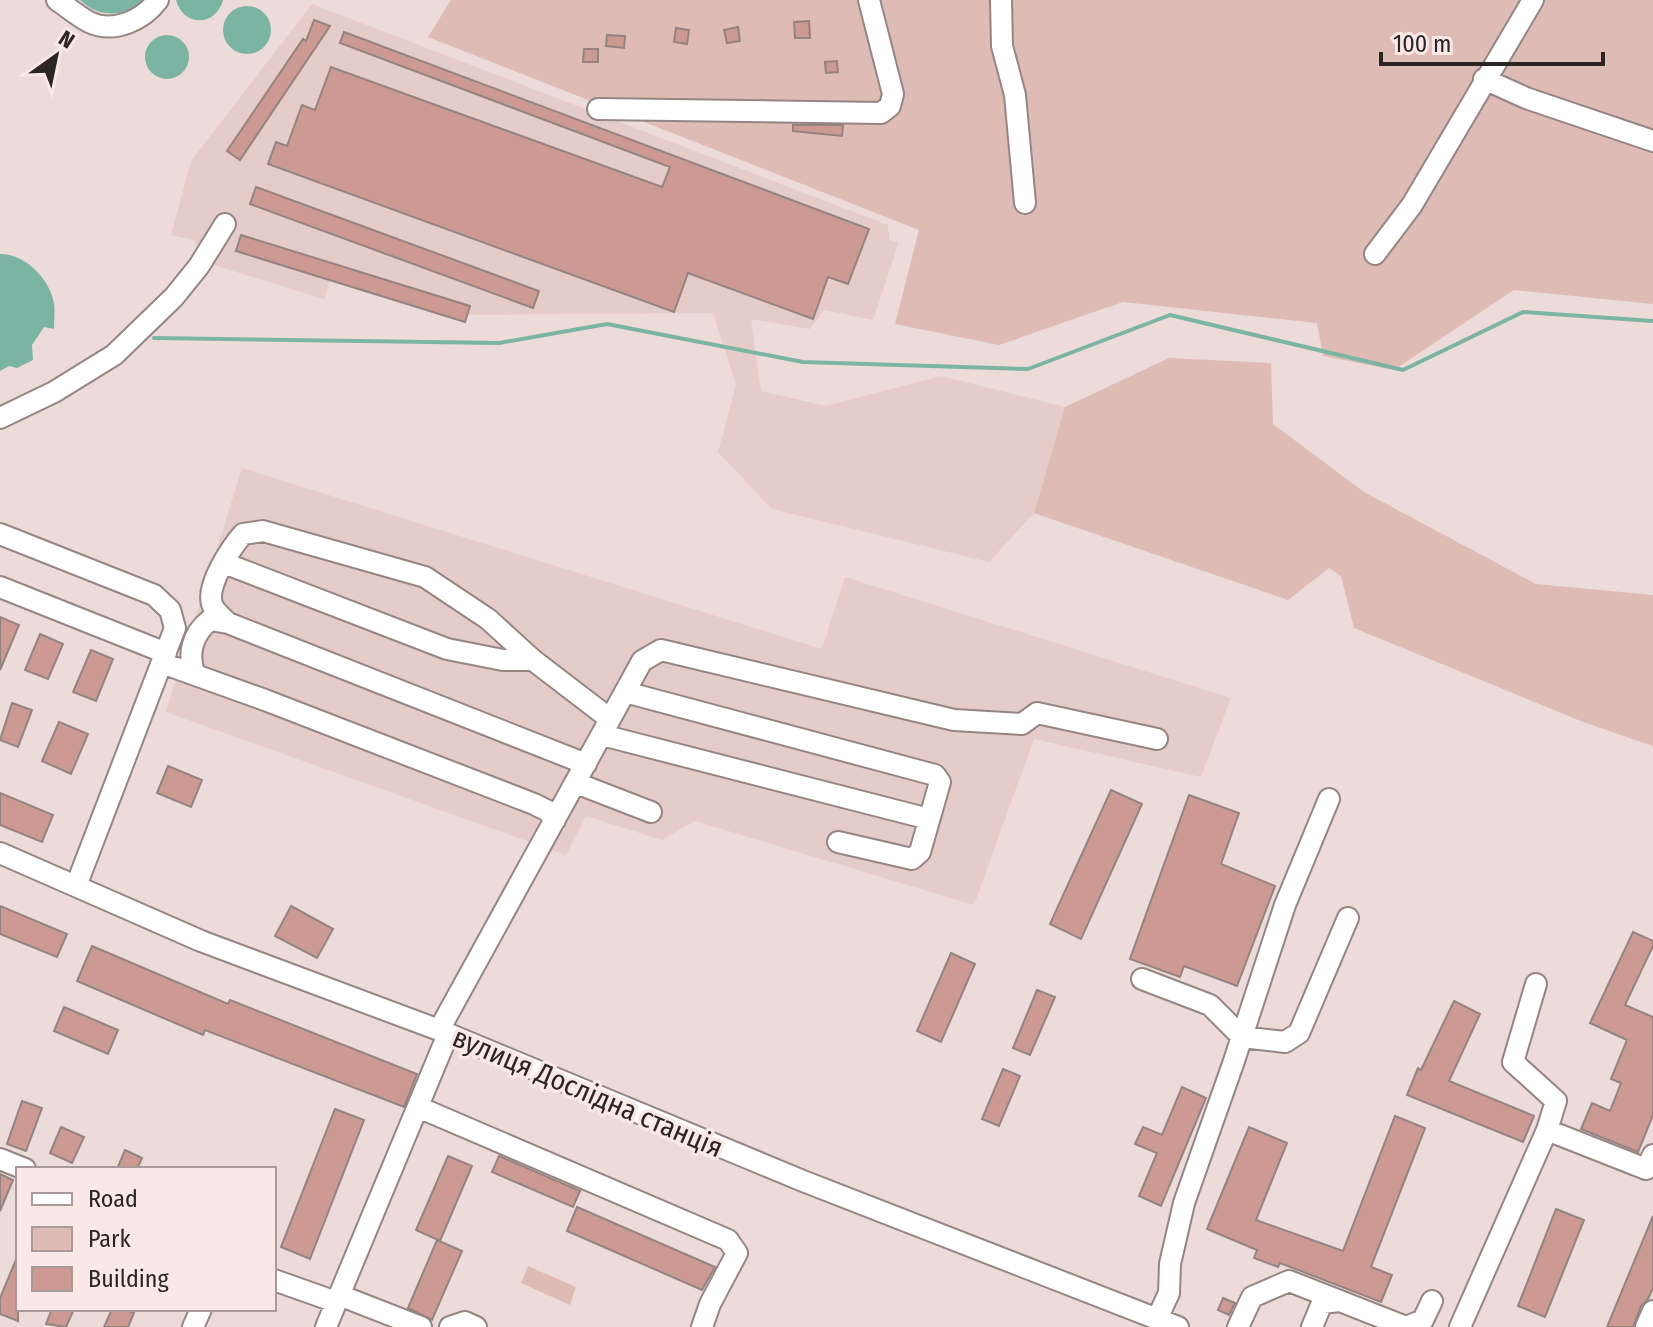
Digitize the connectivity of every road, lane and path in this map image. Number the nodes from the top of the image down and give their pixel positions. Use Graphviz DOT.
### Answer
graph roads {
  1 [pos="57,0"];
  2 [pos="158,0"];
  3 [pos="869,0"];
  4 [pos="1001,0"];
  5 [pos="1533,0"];
  6 [pos="1484,79"];
  7 [pos="598,109"];
  8 [pos="1653,141"];
  9 [pos="1025,203"];
  10 [pos="225,224"];
  11 [pos="1375,254"];
  12 [pos="0,418"];
  13 [pos="0,534"];
  14 [pos="224,563"];
  15 [pos="0,587"];
  16 [pos="228,623"];
  17 [pos="164,658"];
  18 [pos="533,660"];
  19 [pos="195,675"];
  20 [pos="625,692"];
  21 [pos="606,727"];
  22 [pos="1157,739"];
  23 [pos="586,764"];
  24 [pos="576,783"];
  25 [pos="1329,799"];
  26 [pos="651,812"];
  27 [pos="929,819"];
  28 [pos="555,820"];
  29 [pos="838,842"];
  30 [pos="0,853"];
  31 [pos="76,886"];
  32 [pos="1348,918"];
  33 [pos="1142,979"];
  34 [pos="1536,984"];
  35 [pos="443,1032"];
  36 [pos="1242,1037"];
  37 [pos="418,1107"];
  38 [pos="1547,1130"];
  39 [pos="1653,1155"];
  40 [pos="0,1159"];
  41 [pos="20,1167"];
  42 [pos="276,1281"];
  43 [pos="338,1299"];
  44 [pos="1340,1301"];
  45 [pos="1432,1301"];
  46 [pos="1653,1311"];
  47 [pos="1157,1319"];
  48 [pos="326,1327"];
  49 [pos="421,1327"];
  50 [pos="450,1327"];
  51 [pos="476,1327"];
  52 [pos="702,1327"];
  53 [pos="1178,1327"];
  54 [pos="1238,1327"];
  55 [pos="1312,1327"];
  56 [pos="1460,1327"];
  57 [pos="1646,1327"];
  1 -- 2 [label="street"];
  3 -- 7 [label="street"];
  4 -- 9 [label="street"];
  5 -- 6 [label="street"];
  6 -- 8 [label="street"];
  6 -- 11 [label="street"];
  10 -- 12 [label="street"];
  13 -- 17 [label="street"];
  14 -- 16 [label="street"];
  14 -- 18 [label="street"];
  14 -- 18 [label="street"];
  15 -- 17 [label="street"];
  16 -- 19 [label="street"];
  16 -- 23 [label="street"];
  17 -- 19 [label="street"];
  17 -- 31 [label="street"];
  18 -- 21 [label="street"];
  19 -- 28 [label="street"];
  20 -- 21 [label="street"];
  20 -- 22 [label="street"];
  20 -- 27 [label="street"];
  21 -- 23 [label="street"];
  21 -- 27 [label="street"];
  23 -- 24 [label="street"];
  24 -- 26 [label="street"];
  24 -- 28 [label="street"];
  25 -- 36 [label="street"];
  27 -- 29 [label="street"];
  28 -- 35 [label="street"];
  30 -- 31 [label="street, вулиця Дослідна станція"];
  31 -- 35 [label="street, вулиця Дослідна станція"];
  32 -- 36 [label="street"];
  33 -- 36 [label="street"];
  34 -- 38 [label="street"];
  35 -- 37 [label="street"];
  35 -- 47 [label="street, вулиця Дослідна станція"];
  36 -- 47 [label="street"];
  37 -- 43 [label="street"];
  37 -- 52 [label="street"];
  38 -- 39 [label="street"];
  38 -- 56 [label="street"];
  40 -- 41 [label="street"];
  42 -- 43 [label="street"];
  43 -- 48 [label="street"];
  43 -- 49 [label="street"];
  44 -- 45 [label="street"];
  44 -- 54 [label="street"];
  44 -- 55 [label="street"];
  46 -- 57 [label="street"];
  47 -- 53 [label="street, вулиця Дослідна станція"];
  50 -- 51 [label="street"];
}
